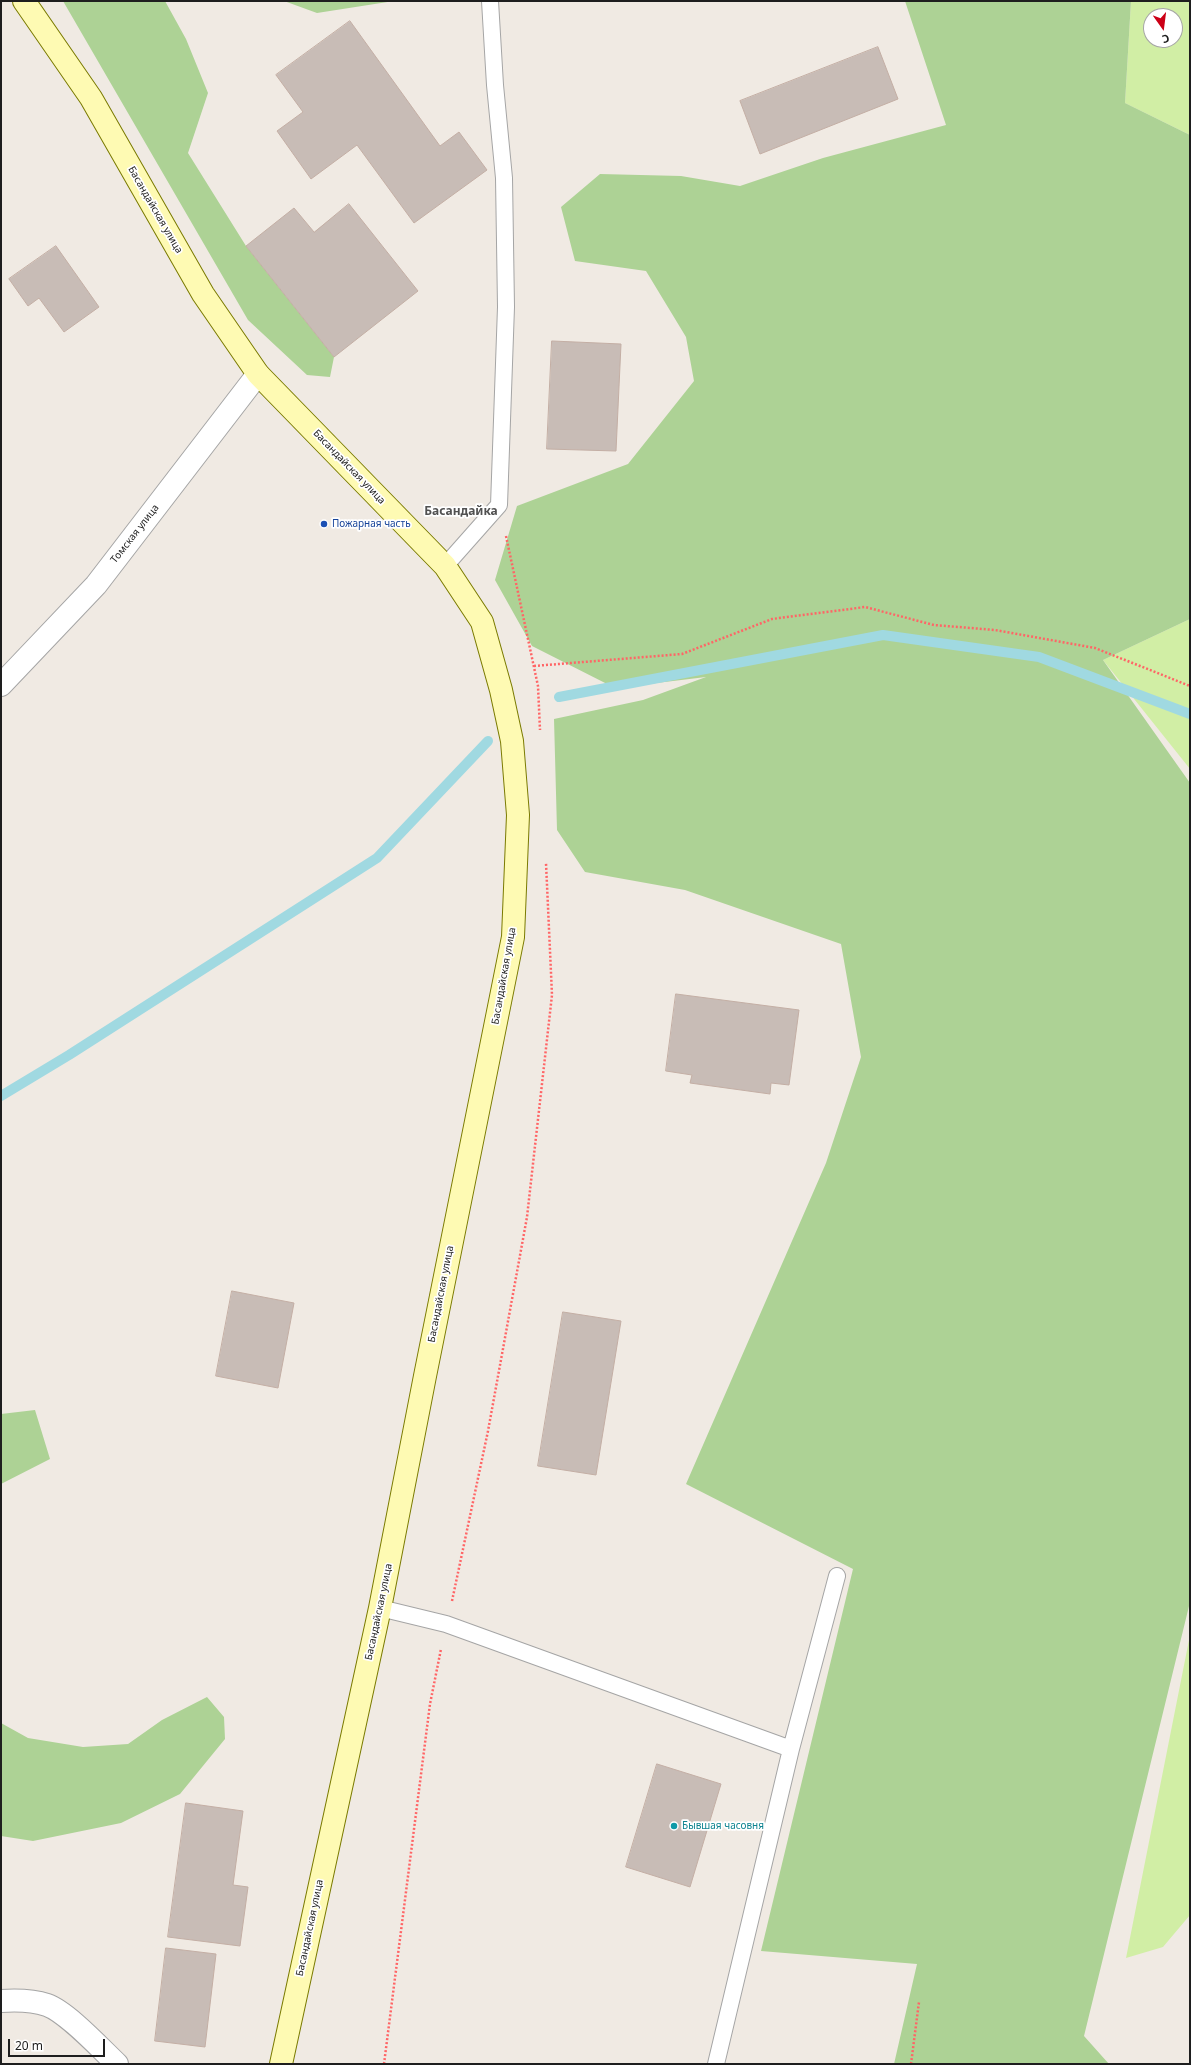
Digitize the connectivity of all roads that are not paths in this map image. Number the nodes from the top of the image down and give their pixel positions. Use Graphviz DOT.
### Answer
graph roads {
  1 [pos="24,1"];
  2 [pos="490,1"];
  3 [pos="258,374"];
  4 [pos="445,566"];
  5 [pos="1,685"];
  6 [pos="837,1576"];
  7 [pos="380,1608"];
  8 [pos="792,1749"];
  9 [pos="1,2001"];
  10 [pos="117,2064"];
  11 [pos="281,2064"];
  12 [pos="716,2064"];
  1 -- 3 [label="street, Басандайская улица"];
  2 -- 4 [label="lane"];
  3 -- 4 [label="street, Басандайская улица"];
  3 -- 5 [label="street, Томская улица"];
  4 -- 7 [label="street, Басандайская улица"];
  6 -- 8 [label="lane"];
  7 -- 8 [label="lane"];
  7 -- 11 [label="street, Басандайская улица"];
  8 -- 12 [label="lane"];
  9 -- 10 [label="street"];
}
